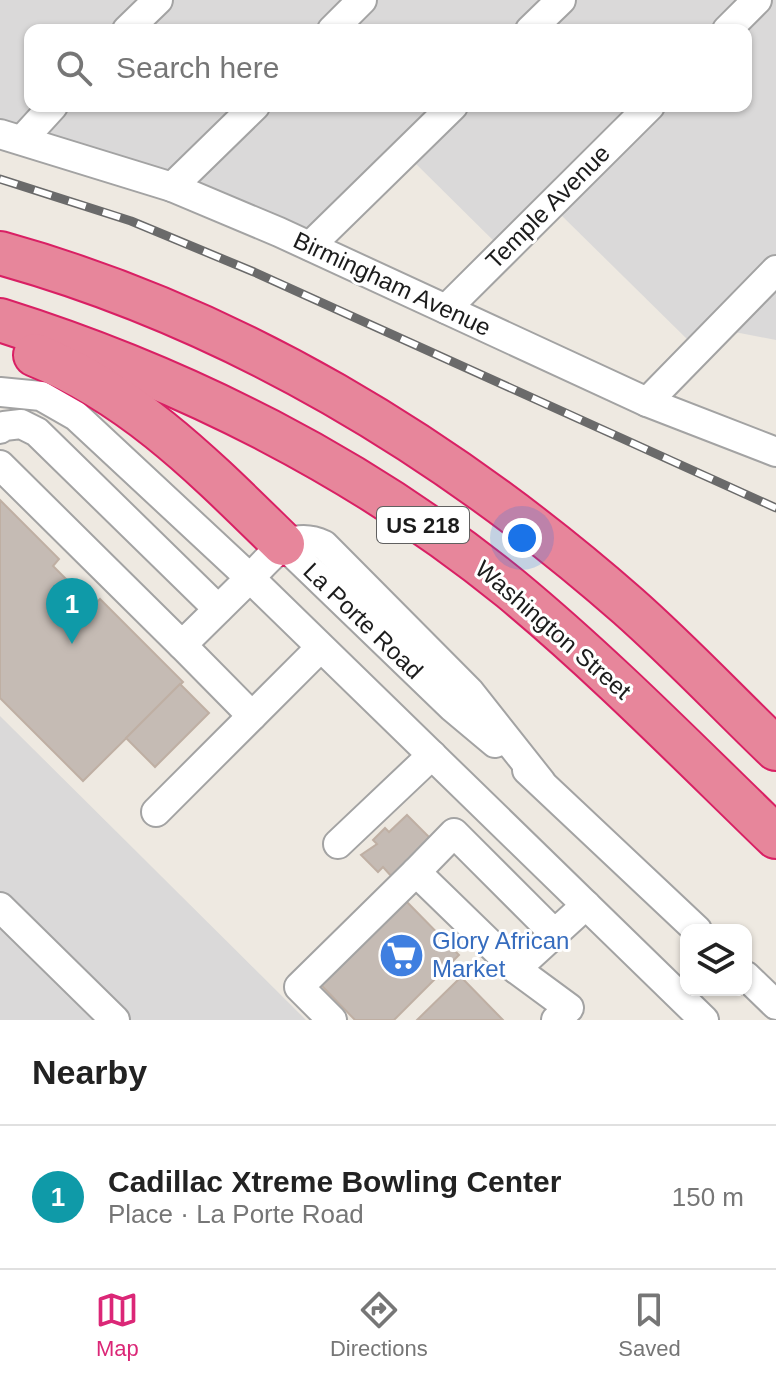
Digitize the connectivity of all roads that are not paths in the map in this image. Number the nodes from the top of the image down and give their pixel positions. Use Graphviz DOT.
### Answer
graph roads {
  1 [pos="158,0"];
  2 [pos="362,0"];
  3 [pos="561,0"];
  4 [pos="757,0"];
  5 [pos="133,24"];
  6 [pos="338,24"];
  7 [pos="536,24"];
  8 [pos="733,24"];
  9 [pos="45,112"];
  10 [pos="249,112"];
  11 [pos="447,112"];
  12 [pos="644,112"];
  13 [pos="11,137"];
  14 [pos="172,187"];
  15 [pos="310,246"];
  16 [pos="0,253"];
  17 [pos="776,270"];
  18 [pos="446,309"];
  19 [pos="0,320"];
  20 [pos="0,341"];
  21 [pos="12,392"];
  22 [pos="647,402"];
  23 [pos="0,429"];
  24 [pos="776,452"];
  25 [pos="0,465"];
  26 [pos="283,544"];
  27 [pos="250,578"];
  28 [pos="218,609"];
  29 [pos="182,645"];
  30 [pos="320,648"];
  31 [pos="252,716"];
  32 [pos="776,749"];
  33 [pos="432,755"];
  34 [pos="483,805"];
  35 [pos="156,812"];
  36 [pos="454,833"];
  37 [pos="776,837"];
  38 [pos="338,844"];
  39 [pos="416,872"];
  40 [pos="586,905"];
  41 [pos="0,907"];
  42 [pos="691,924"];
  43 [pos="554,933"];
  44 [pos="516,969"];
  45 [pos="752,982"];
  46 [pos="776,1005"];
  47 [pos="569,1016"];
  48 [pos="115,1020"];
  49 [pos="332,1020"];
  50 [pos="704,1020"];
  1 -- 5 [label="street"];
  2 -- 6 [label="street"];
  3 -- 7 [label="street"];
  4 -- 8 [label="street"];
  9 -- 13 [label="street"];
  10 -- 14 [label="street"];
  11 -- 15 [label="street"];
  12 -- 18 [label="street, Temple Avenue"];
  13 -- 14 [label="street, Birmingham Avenue"];
  14 -- 15 [label="street, Birmingham Avenue"];
  15 -- 18 [label="street, Birmingham Avenue"];
  16 -- 32 [label="highway, US 218"];
  17 -- 22 [label="street"];
  18 -- 22 [label="street, Birmingham Avenue"];
  19 -- 37 [label="highway, Washington Street / US 218"];
  20 -- 26 [label="highway"];
  21 -- 27 [label="street"];
  22 -- 24 [label="street, Birmingham Avenue"];
  23 -- 28 [label="street"];
  25 -- 29 [label="street"];
  26 -- 27 [label="street, La Porte Road"];
  26 -- 42 [label="street"];
  27 -- 28 [label="street, La Porte Road"];
  27 -- 30 [label="street"];
  28 -- 29 [label="street, La Porte Road"];
  29 -- 31 [label="street"];
  30 -- 31 [label="street"];
  30 -- 33 [label="street"];
  31 -- 35 [label="street"];
  33 -- 34 [label="street"];
  33 -- 38 [label="street"];
  34 -- 36 [label="street"];
  34 -- 40 [label="street"];
  36 -- 39 [label="street"];
  36 -- 43 [label="street"];
  39 -- 44 [label="street"];
  39 -- 49 [label="street"];
  40 -- 43 [label="street"];
  40 -- 50 [label="street"];
  41 -- 48 [label="street"];
  43 -- 44 [label="street"];
  44 -- 47 [label="street"];
  45 -- 46 [label="street"];
}
